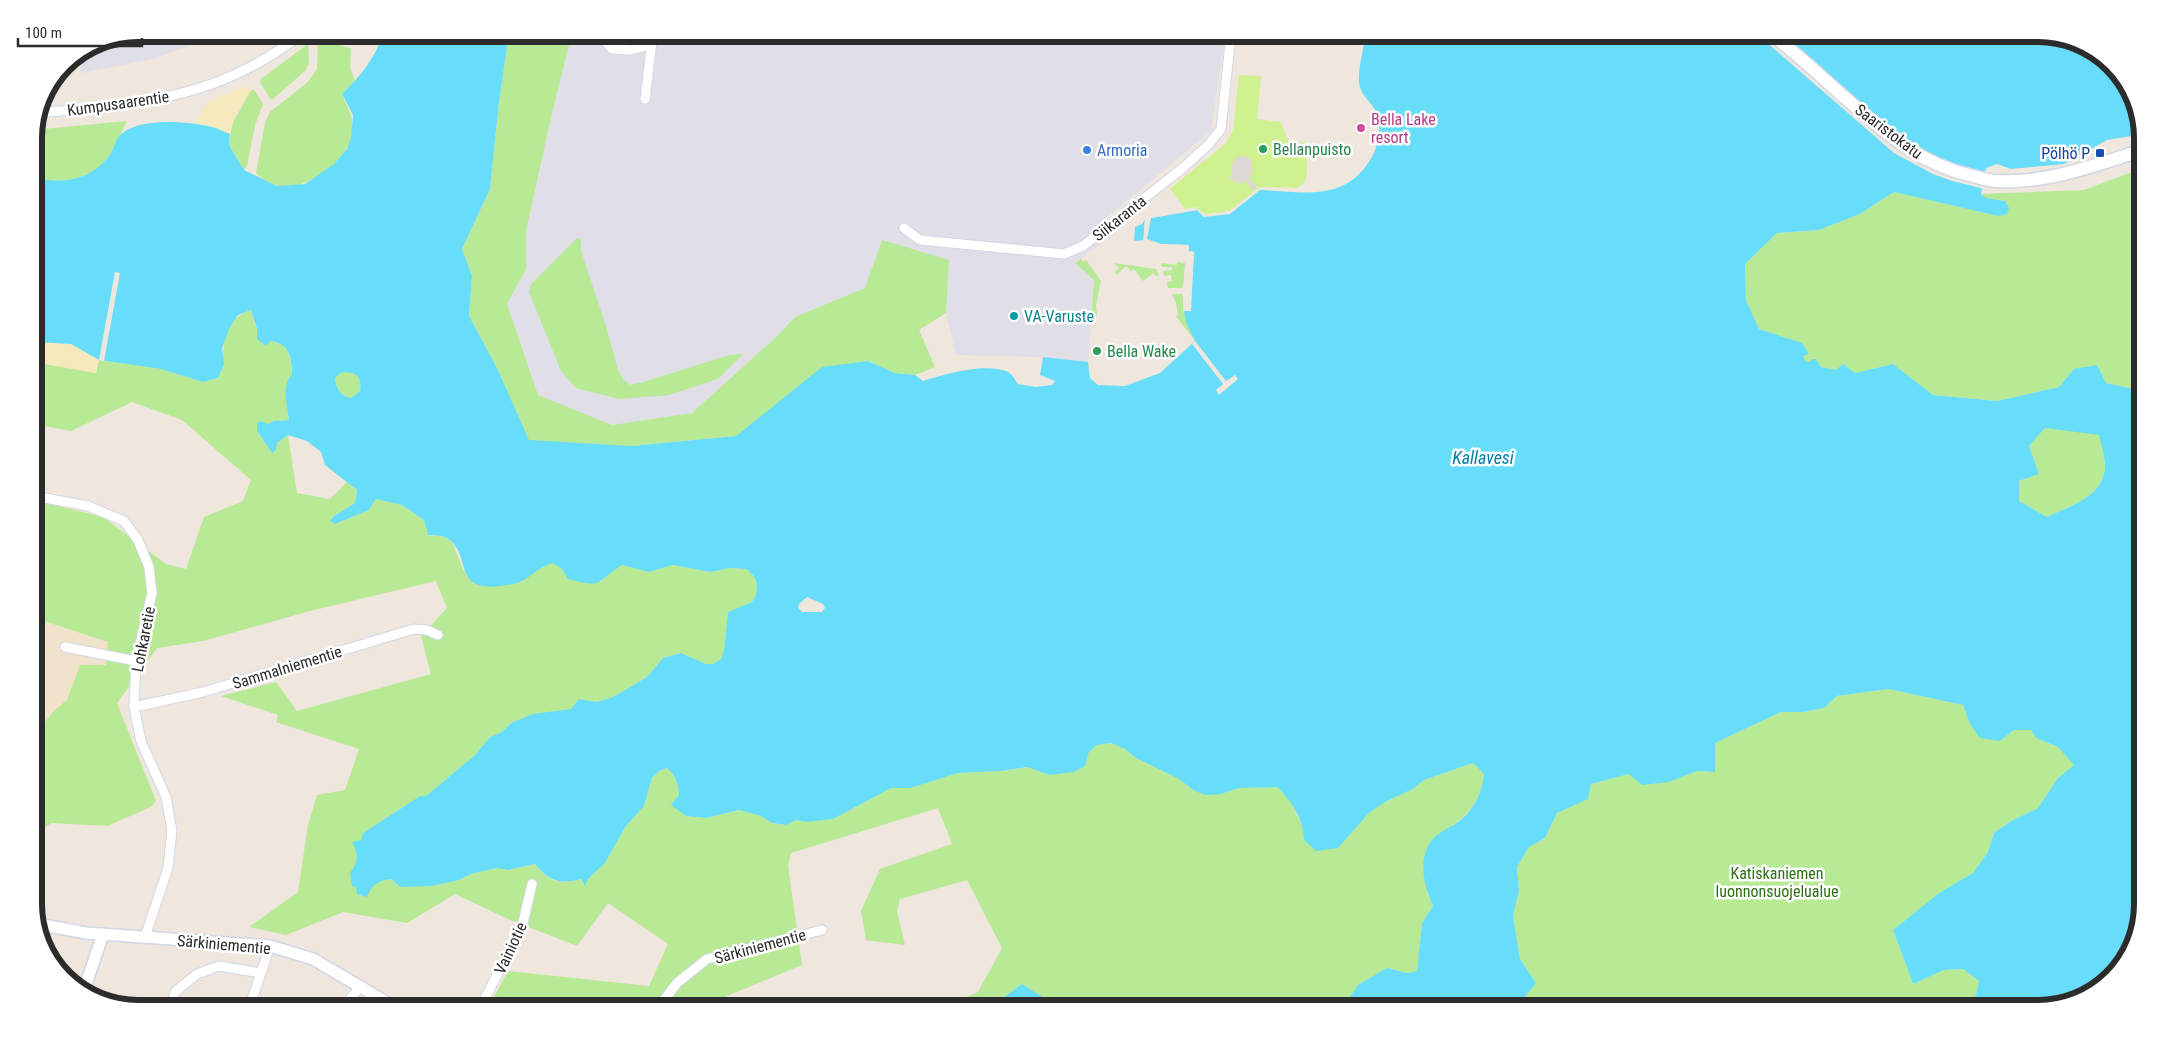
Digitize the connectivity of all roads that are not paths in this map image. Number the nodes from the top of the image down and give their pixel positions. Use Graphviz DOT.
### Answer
graph roads {
  1 [pos="1230,42"];
  2 [pos="1781,42"];
  3 [pos="288,43"];
  4 [pos="606,43"];
  5 [pos="651,45"];
  6 [pos="645,98"];
  7 [pos="46,112"];
  8 [pos="2134,153"];
  9 [pos="904,228"];
  10 [pos="43,498"];
  11 [pos="438,635"];
  12 [pos="65,647"];
  13 [pos="136,660"];
  14 [pos="134,707"];
  15 [pos="532,884"];
  16 [pos="45,925"];
  17 [pos="822,930"];
  18 [pos="103,934"];
  19 [pos="145,937"];
  20 [pos="270,946"];
  21 [pos="261,973"];
  22 [pos="86,984"];
  23 [pos="361,986"];
  24 [pos="173,999"];
  25 [pos="252,999"];
  26 [pos="350,999"];
  27 [pos="382,999"];
  28 [pos="485,999"];
  29 [pos="665,999"];
  1 -- 9 [label="street, Siikaranta"];
  2 -- 8 [label="main road, Saaristokatu"];
  3 -- 7 [label="street, Kumpusaarentie"];
  4 -- 5 [label="street"];
  5 -- 6 [label="street"];
  10 -- 13 [label="street, Lohkaretie"];
  11 -- 14 [label="street, Sammalniementie"];
  12 -- 13 [label="street"];
  13 -- 14 [label="street, Lohkaretie"];
  14 -- 19 [label="street, Lohkaretie"];
  15 -- 28 [label="street, Vainiotie"];
  16 -- 18 [label="street, Särkiniementie"];
  17 -- 29 [label="street, Särkiniementie"];
  18 -- 19 [label="street, Särkiniementie"];
  18 -- 22 [label="street"];
  19 -- 20 [label="street, Särkiniementie"];
  20 -- 21 [label="street"];
  20 -- 23 [label="street, Särkiniementie"];
  21 -- 24 [label="street"];
  21 -- 25 [label="street"];
  23 -- 26 [label="street"];
  23 -- 27 [label="street, Särkiniementie"];
}
